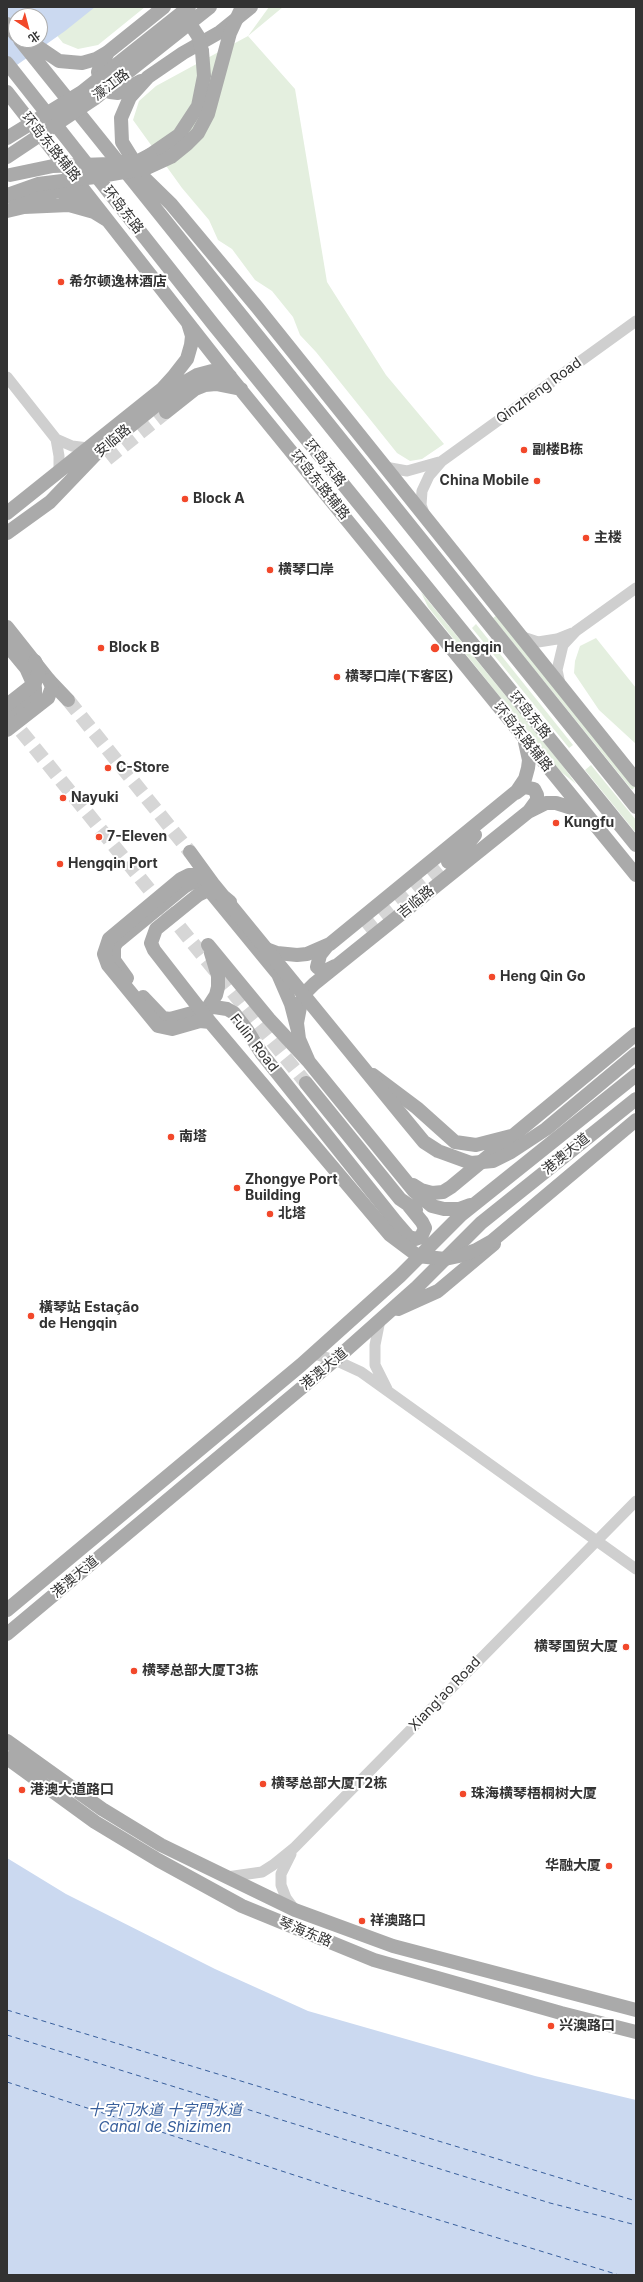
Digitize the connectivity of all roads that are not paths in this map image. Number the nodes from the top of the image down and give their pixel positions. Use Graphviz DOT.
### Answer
graph roads {
  1 [pos="164,7"];
  2 [pos="177,7"];
  3 [pos="189,7"];
  4 [pos="210,7"];
  5 [pos="242,7"];
  6 [pos="251,7"];
  7 [pos="30,48"];
  8 [pos="34,48"];
  9 [pos="108,52"];
  10 [pos="40,56"];
  11 [pos="7,63"];
  12 [pos="148,77"];
  13 [pos="7,95"];
  14 [pos="7,138"];
  15 [pos="102,143"];
  16 [pos="150,155"];
  17 [pos="7,157"];
  18 [pos="140,172"];
  19 [pos="116,173"];
  20 [pos="7,176"];
  21 [pos="7,185"];
  22 [pos="7,195"];
  23 [pos="96,203"];
  24 [pos="7,206"];
  25 [pos="7,211"];
  26 [pos="111,223"];
  27 [pos="153,277"];
  28 [pos="185,318"];
  29 [pos="636,321"];
  30 [pos="245,322"];
  31 [pos="213,324"];
  32 [pos="230,376"];
  33 [pos="7,377"];
  34 [pos="241,389"];
  35 [pos="324,392"];
  36 [pos="166,412"];
  37 [pos="56,439"];
  38 [pos="88,448"];
  39 [pos="442,461"];
  40 [pos="385,467"];
  41 [pos="58,472"];
  42 [pos="7,513"];
  43 [pos="369,517"];
  44 [pos="429,522"];
  45 [pos="7,533"];
  46 [pos="636,588"];
  47 [pos="415,605"];
  48 [pos="478,611"];
  49 [pos="7,627"];
  50 [pos="576,631"];
  51 [pos="520,636"];
  52 [pos="7,645"];
  53 [pos="35,661"];
  54 [pos="49,680"];
  55 [pos="561,688"];
  56 [pos="68,700"];
  57 [pos="7,705"];
  58 [pos="7,720"];
  59 [pos="7,730"];
  60 [pos="521,732"];
  61 [pos="636,780"];
  62 [pos="515,794"];
  63 [pos="636,807"];
  64 [pos="498,809"];
  65 [pos="528,812"];
  66 [pos="594,823"];
  67 [pos="608,841"];
  68 [pos="636,845"];
  69 [pos="190,852"];
  70 [pos="448,862"];
  71 [pos="636,875"];
  72 [pos="636,884"];
  73 [pos="214,885"];
  74 [pos="230,902"];
  75 [pos="249,940"];
  76 [pos="330,944"];
  77 [pos="339,964"];
  78 [pos="209,1016"];
  79 [pos="298,1031"];
  80 [pos="636,1034"];
  81 [pos="636,1054"];
  82 [pos="309,1062"];
  83 [pos="365,1070"];
  84 [pos="636,1075"];
  85 [pos="306,1083"];
  86 [pos="636,1087"];
  87 [pos="636,1099"];
  88 [pos="636,1108"];
  89 [pos="636,1120"];
  90 [pos="636,1124"];
  91 [pos="515,1135"];
  92 [pos="400,1174"];
  93 [pos="480,1198"];
  94 [pos="409,1206"];
  95 [pos="461,1215"];
  96 [pos="400,1276"];
  97 [pos="420,1284"];
  98 [pos="382,1318"];
  99 [pos="314,1354"];
  100 [pos="334,1360"];
  101 [pos="388,1392"];
  102 [pos="636,1501"];
  103 [pos="596,1541"];
  104 [pos="636,1569"];
  105 [pos="7,1610"];
  106 [pos="7,1634"];
  107 [pos="7,1732"];
  108 [pos="9,1748"];
  109 [pos="294,1848"];
  110 [pos="226,1878"];
  111 [pos="295,1910"];
  112 [pos="636,2010"];
  113 [pos="636,2032"];
  1 -- 9 [label="main road"];
  2 -- 16 [label="main road, bridge"];
  3 -- 14 [label="main road, 濠江路, bridge"];
  4 -- 17 [label="main road, 濠江路, bridge"];
  5 -- 19 [label="main road, bridge"];
  6 -- 12 [label="main road"];
  7 -- 10 [label="main road"];
  8 -- 10 [label="main road"];
  9 -- 10 [label="main road"];
  9 -- 12 [label="main road"];
  10 -- 15 [label="main road, 环岛东路"];
  11 -- 31 [label="main road, 环岛东路"];
  12 -- 18 [label="main road"];
  13 -- 23 [label="main road, 环岛东路辅路"];
  15 -- 18 [label="main road"];
  15 -- 30 [label="main road, 环岛东路"];
  16 -- 19 [label="main road, bridge"];
  16 -- 20 [label="main road, bridge"];
  18 -- 35 [label="main road"];
  19 -- 21 [label="main road"];
  19 -- 22 [label="main road, bridge"];
  23 -- 24 [label="main road"];
  23 -- 26 [label="main road, 环岛东路辅路"];
  25 -- 26 [label="main road"];
  26 -- 27 [label="main road, 环岛东路辅路"];
  27 -- 28 [label="main road, 环岛东路辅路"];
  27 -- 31 [label="main road"];
  28 -- 32 [label="main road, 环岛东路辅路"];
  28 -- 38 [label="main road, 安临路"];
  29 -- 39 [label="street, Qinzheng Road"];
  30 -- 35 [label="main road"];
  30 -- 48 [label="main road, 环岛东路"];
  31 -- 43 [label="main road, 环岛东路"];
  32 -- 34 [label="main road, 环岛东路辅路"];
  32 -- 45 [label="main road, 安临路"];
  33 -- 37 [label="street"];
  34 -- 36 [label="main road"];
  34 -- 47 [label="main road, 环岛东路辅路"];
  35 -- 40 [label="main road"];
  37 -- 38 [label="street"];
  37 -- 41 [label="street"];
  38 -- 41 [label="main road, 安临路"];
  39 -- 40 [label="street"];
  39 -- 44 [label="street"];
  40 -- 44 [label="main road"];
  41 -- 42 [label="main road, 安临路"];
  43 -- 47 [label="main road"];
  43 -- 68 [label="main road, 环岛东路"];
  44 -- 48 [label="main road"];
  44 -- 51 [label="main road"];
  46 -- 50 [label="street"];
  47 -- 60 [label="main road, 环岛东路辅路"];
  48 -- 63 [label="main road, 环岛东路"];
  49 -- 53 [label="main road"];
  50 -- 51 [label="street"];
  50 -- 55 [label="street"];
  51 -- 55 [label="main road"];
  52 -- 58 [label="main road"];
  53 -- 54 [label="main road, bridge"];
  53 -- 57 [label="main road, bridge"];
  54 -- 56 [label="main road"];
  54 -- 59 [label="main road, bridge"];
  55 -- 61 [label="main road"];
  60 -- 62 [label="main road, 吉临路"];
  60 -- 66 [label="main road, 环岛东路辅路"];
  62 -- 64 [label="main road, 吉临路"];
  62 -- 65 [label="main road"];
  64 -- 70 [label="main road"];
  64 -- 76 [label="main road, 吉临路"];
  65 -- 66 [label="main road, 吉临路"];
  65 -- 77 [label="main road, 吉临路"];
  66 -- 67 [label="main road, 环岛东路辅路"];
  67 -- 71 [label="main road, 环岛东路辅路"];
  67 -- 72 [label="main road"];
  69 -- 73 [label="main road, bridge"];
  73 -- 74 [label="main road, bridge"];
  73 -- 78 [label="main road, bridge"];
  74 -- 78 [label="main road, bridge"];
  74 -- 83 [label="main road, bridge"];
  75 -- 76 [label="main road, 吉临路"];
  75 -- 78 [label="main road, Fulin Road"];
  75 -- 79 [label="main road, Fulin Road"];
  76 -- 77 [label="main road"];
  77 -- 79 [label="main road, 吉临路"];
  78 -- 82 [label="main road, Fulin Road"];
  78 -- 89 [label="main road, bridge"];
  78 -- 94 [label="main road, Fulin Road"];
  79 -- 82 [label="main road, 吉临路"];
  80 -- 91 [label="main road"];
  81 -- 83 [label="main road, bridge"];
  82 -- 92 [label="main road, Fulin Road"];
  83 -- 91 [label="main road"];
  84 -- 93 [label="main road, 港澳大道"];
  85 -- 94 [label="main road, Fulin Road"];
  86 -- 96 [label="main road"];
  87 -- 97 [label="main road, 港澳大道"];
  88 -- 97 [label="main road"];
  90 -- 98 [label="main road"];
  91 -- 92 [label="main road"];
  92 -- 93 [label="main road, Fulin Road"];
  93 -- 95 [label="main road, 港澳大道"];
  94 -- 95 [label="main road, Fulin Road"];
  95 -- 96 [label="main road, 港澳大道"];
  96 -- 99 [label="main road, 港澳大道"];
  97 -- 98 [label="main road, 港澳大道"];
  98 -- 100 [label="main road, 港澳大道"];
  98 -- 101 [label="street"];
  99 -- 100 [label="street"];
  99 -- 105 [label="main road, 港澳大道"];
  100 -- 101 [label="street"];
  100 -- 106 [label="main road, 港澳大道"];
  101 -- 103 [label="street"];
  102 -- 103 [label="street, Xiang'ao Road"];
  103 -- 104 [label="street"];
  103 -- 109 [label="street, Xiang'ao Road"];
  107 -- 108 [label="main road"];
  108 -- 110 [label="main road, 琴海东路"];
  108 -- 113 [label="main road, 琴海东路"];
  109 -- 110 [label="street"];
  109 -- 111 [label="street"];
  110 -- 111 [label="main road, 琴海东路"];
  111 -- 112 [label="main road, 琴海东路"];
}
